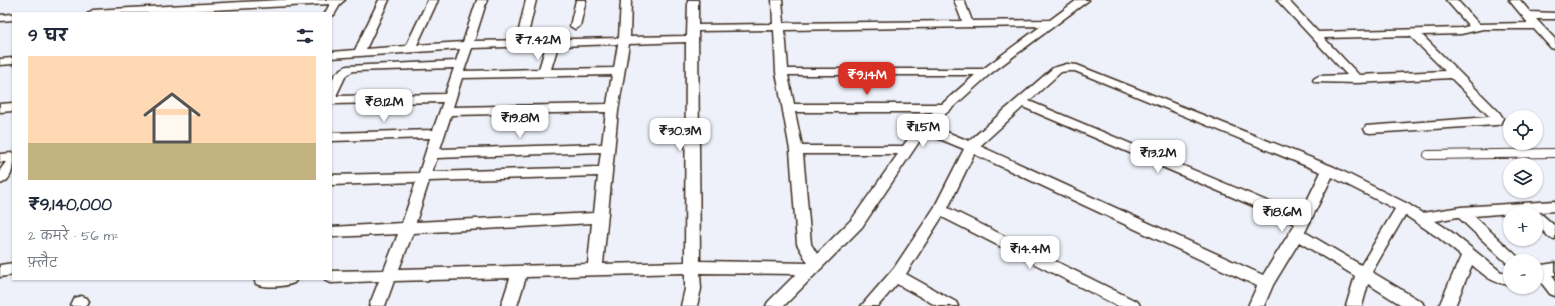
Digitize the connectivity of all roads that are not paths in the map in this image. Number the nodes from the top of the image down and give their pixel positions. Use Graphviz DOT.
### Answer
graph roads {
  1 [pos="338,0"];
  2 [pos="384,0"];
  3 [pos="433,0"];
  4 [pos="482,0"];
  5 [pos="531,0"];
  6 [pos="581,0"];
  7 [pos="626,0"];
  8 [pos="694,0"];
  9 [pos="777,0"];
  10 [pos="959,0"];
  11 [pos="1084,0"];
  12 [pos="1282,0"];
  13 [pos="1451,0"];
  14 [pos="1514,0"];
  15 [pos="287,2"];
  16 [pos="234,6"];
  17 [pos="113,12"];
  18 [pos="281,12"];
  19 [pos="331,12"];
  20 [pos="1526,15"];
  21 [pos="1555,16"];
  22 [pos="12,17"];
  23 [pos="0,18"];
  24 [pos="968,24"];
  25 [pos="1050,24"];
  26 [pos="575,26"];
  27 [pos="778,26"];
  28 [pos="1536,26"];
  29 [pos="1480,27"];
  30 [pos="1413,32"];
  31 [pos="692,33"];
  32 [pos="523,34"];
  33 [pos="1315,35"];
  34 [pos="624,40"];
  35 [pos="553,43"];
  36 [pos="467,45"];
  37 [pos="1555,46"];
  38 [pos="410,49"];
  39 [pos="359,53"];
  40 [pos="332,55"];
  41 [pos="12,61"];
  42 [pos="0,62"];
  43 [pos="459,69"];
  44 [pos="619,71"];
  45 [pos="782,72"];
  46 [pos="986,72"];
  47 [pos="544,73"];
  48 [pos="1455,74"];
  49 [pos="334,78"];
  50 [pos="1356,79"];
  51 [pos="1319,80"];
  52 [pos="332,89"];
  53 [pos="450,98"];
  54 [pos="332,100"];
  55 [pos="1021,102"];
  56 [pos="12,107"];
  57 [pos="0,108"];
  58 [pos="613,108"];
  59 [pos="788,108"];
  60 [pos="945,108"];
  61 [pos="446,111"];
  62 [pos="923,127"];
  63 [pos="1370,129"];
  64 [pos="438,134"];
  65 [pos="332,137"];
  66 [pos="972,147"];
  67 [pos="608,148"];
  68 [pos="796,150"];
  69 [pos="907,150"];
  70 [pos="1555,153"];
  71 [pos="432,154"];
  72 [pos="1428,155"];
  73 [pos="12,157"];
  74 [pos="0,158"];
  75 [pos="12,163"];
  76 [pos="1329,170"];
  77 [pos="605,171"];
  78 [pos="424,177"];
  79 [pos="0,179"];
  80 [pos="332,180"];
  81 [pos="1555,206"];
  82 [pos="1403,207"];
  83 [pos="1543,209"];
  84 [pos="940,210"];
  85 [pos="1461,212"];
  86 [pos="1503,212"];
  87 [pos="600,218"];
  88 [pos="1421,218"];
  89 [pos="1543,223"];
  90 [pos="1301,228"];
  91 [pos="407,229"];
  92 [pos="332,232"];
  93 [pos="1555,234"];
  94 [pos="1469,254"];
  95 [pos="1506,254"];
  96 [pos="813,266"];
  97 [pos="693,267"];
  98 [pos="12,269"];
  99 [pos="595,270"];
  100 [pos="0,271"];
  101 [pos="520,271"];
  102 [pos="1544,271"];
  103 [pos="389,274"];
  104 [pos="1364,274"];
  105 [pos="896,276"];
  106 [pos="332,277"];
  107 [pos="1503,278"];
  108 [pos="1266,283"];
  109 [pos="1555,290"];
  110 [pos="377,306"];
  111 [pos="509,306"];
  112 [pos="689,306"];
  113 [pos="774,306"];
  114 [pos="869,306"];
  115 [pos="950,306"];
  116 [pos="1132,306"];
  117 [pos="1256,306"];
  118 [pos="1354,306"];
  119 [pos="1416,306"];
  120 [pos="1447,306"];
  1 -- 15 [label="street"];
  1 -- 19 [label="street"];
  2 -- 39 [label="street"];
  3 -- 38 [label="street"];
  4 -- 36 [label="street"];
  5 -- 32 [label="street"];
  6 -- 26 [label="street"];
  7 -- 34 [label="street"];
  8 -- 31 [label="street"];
  9 -- 27 [label="street"];
  10 -- 24 [label="street"];
  11 -- 25 [label="street"];
  12 -- 33 [label="street"];
  13 -- 29 [label="street"];
  14 -- 20 [label="street"];
  15 -- 16 [label="street"];
  15 -- 18 [label="street"];
  16 -- 17 [label="street"];
  20 -- 21 [label="street"];
  20 -- 28 [label="street"];
  22 -- 23 [label="street"];
  24 -- 25 [label="street"];
  24 -- 27 [label="street"];
  25 -- 46 [label="street"];
  27 -- 31 [label="street"];
  27 -- 45 [label="street"];
  28 -- 29 [label="street"];
  28 -- 37 [label="street"];
  29 -- 30 [label="street"];
  30 -- 33 [label="street"];
  30 -- 48 [label="street"];
  31 -- 34 [label="street"];
  31 -- 97 [label="street"];
  33 -- 50 [label="street"];
  34 -- 35 [label="street"];
  34 -- 44 [label="street"];
  35 -- 36 [label="street"];
  35 -- 47 [label="street"];
  36 -- 38 [label="street"];
  36 -- 43 [label="street"];
  38 -- 39 [label="street"];
  39 -- 40 [label="street"];
  41 -- 42 [label="street"];
  43 -- 47 [label="street"];
  43 -- 49 [label="street"];
  43 -- 53 [label="street"];
  44 -- 47 [label="street"];
  44 -- 58 [label="street"];
  45 -- 46 [label="street"];
  45 -- 59 [label="street"];
  46 -- 60 [label="street"];
  48 -- 50 [label="street"];
  48 -- 63 [label="street"];
  49 -- 52 [label="street"];
  50 -- 51 [label="street"];
  53 -- 54 [label="street"];
  53 -- 61 [label="street"];
  55 -- 66 [label="street"];
  55 -- 76 [label="street"];
  55 -- 90 [label="street"];
  56 -- 57 [label="street"];
  58 -- 61 [label="street"];
  58 -- 67 [label="street"];
  59 -- 60 [label="street"];
  59 -- 68 [label="street"];
  60 -- 62 [label="street"];
  61 -- 64 [label="street"];
  62 -- 66 [label="street"];
  62 -- 69 [label="street"];
  64 -- 65 [label="street"];
  64 -- 71 [label="street"];
  66 -- 84 [label="street"];
  66 -- 108 [label="street"];
  67 -- 71 [label="street"];
  67 -- 77 [label="street"];
  68 -- 69 [label="street"];
  68 -- 96 [label="street"];
  69 -- 96 [label="street"];
  70 -- 72 [label="lane"];
  71 -- 78 [label="street"];
  73 -- 74 [label="street"];
  75 -- 79 [label="street"];
  76 -- 82 [label="street"];
  76 -- 90 [label="street"];
  77 -- 78 [label="street"];
  77 -- 87 [label="street"];
  78 -- 80 [label="street"];
  78 -- 91 [label="street"];
  81 -- 83 [label="street"];
  82 -- 88 [label="street"];
  82 -- 104 [label="street"];
  84 -- 105 [label="street"];
  84 -- 116 [label="street"];
  85 -- 86 [label="street"];
  85 -- 88 [label="street"];
  85 -- 95 [label="street"];
  87 -- 91 [label="street"];
  87 -- 99 [label="street"];
  88 -- 94 [label="street"];
  89 -- 93 [label="street"];
  90 -- 104 [label="street"];
  90 -- 108 [label="street"];
  91 -- 92 [label="street"];
  91 -- 103 [label="street"];
  94 -- 107 [label="street"];
  94 -- 120 [label="street"];
  96 -- 97 [label="street"];
  96 -- 113 [label="street"];
  97 -- 99 [label="street"];
  97 -- 112 [label="street"];
  98 -- 100 [label="street"];
  99 -- 101 [label="street"];
  101 -- 103 [label="street"];
  101 -- 111 [label="street"];
  102 -- 109 [label="street"];
  103 -- 106 [label="street"];
  103 -- 110 [label="street"];
  104 -- 118 [label="street"];
  104 -- 119 [label="street"];
  105 -- 114 [label="street"];
  105 -- 115 [label="street"];
  108 -- 117 [label="street"];
}
